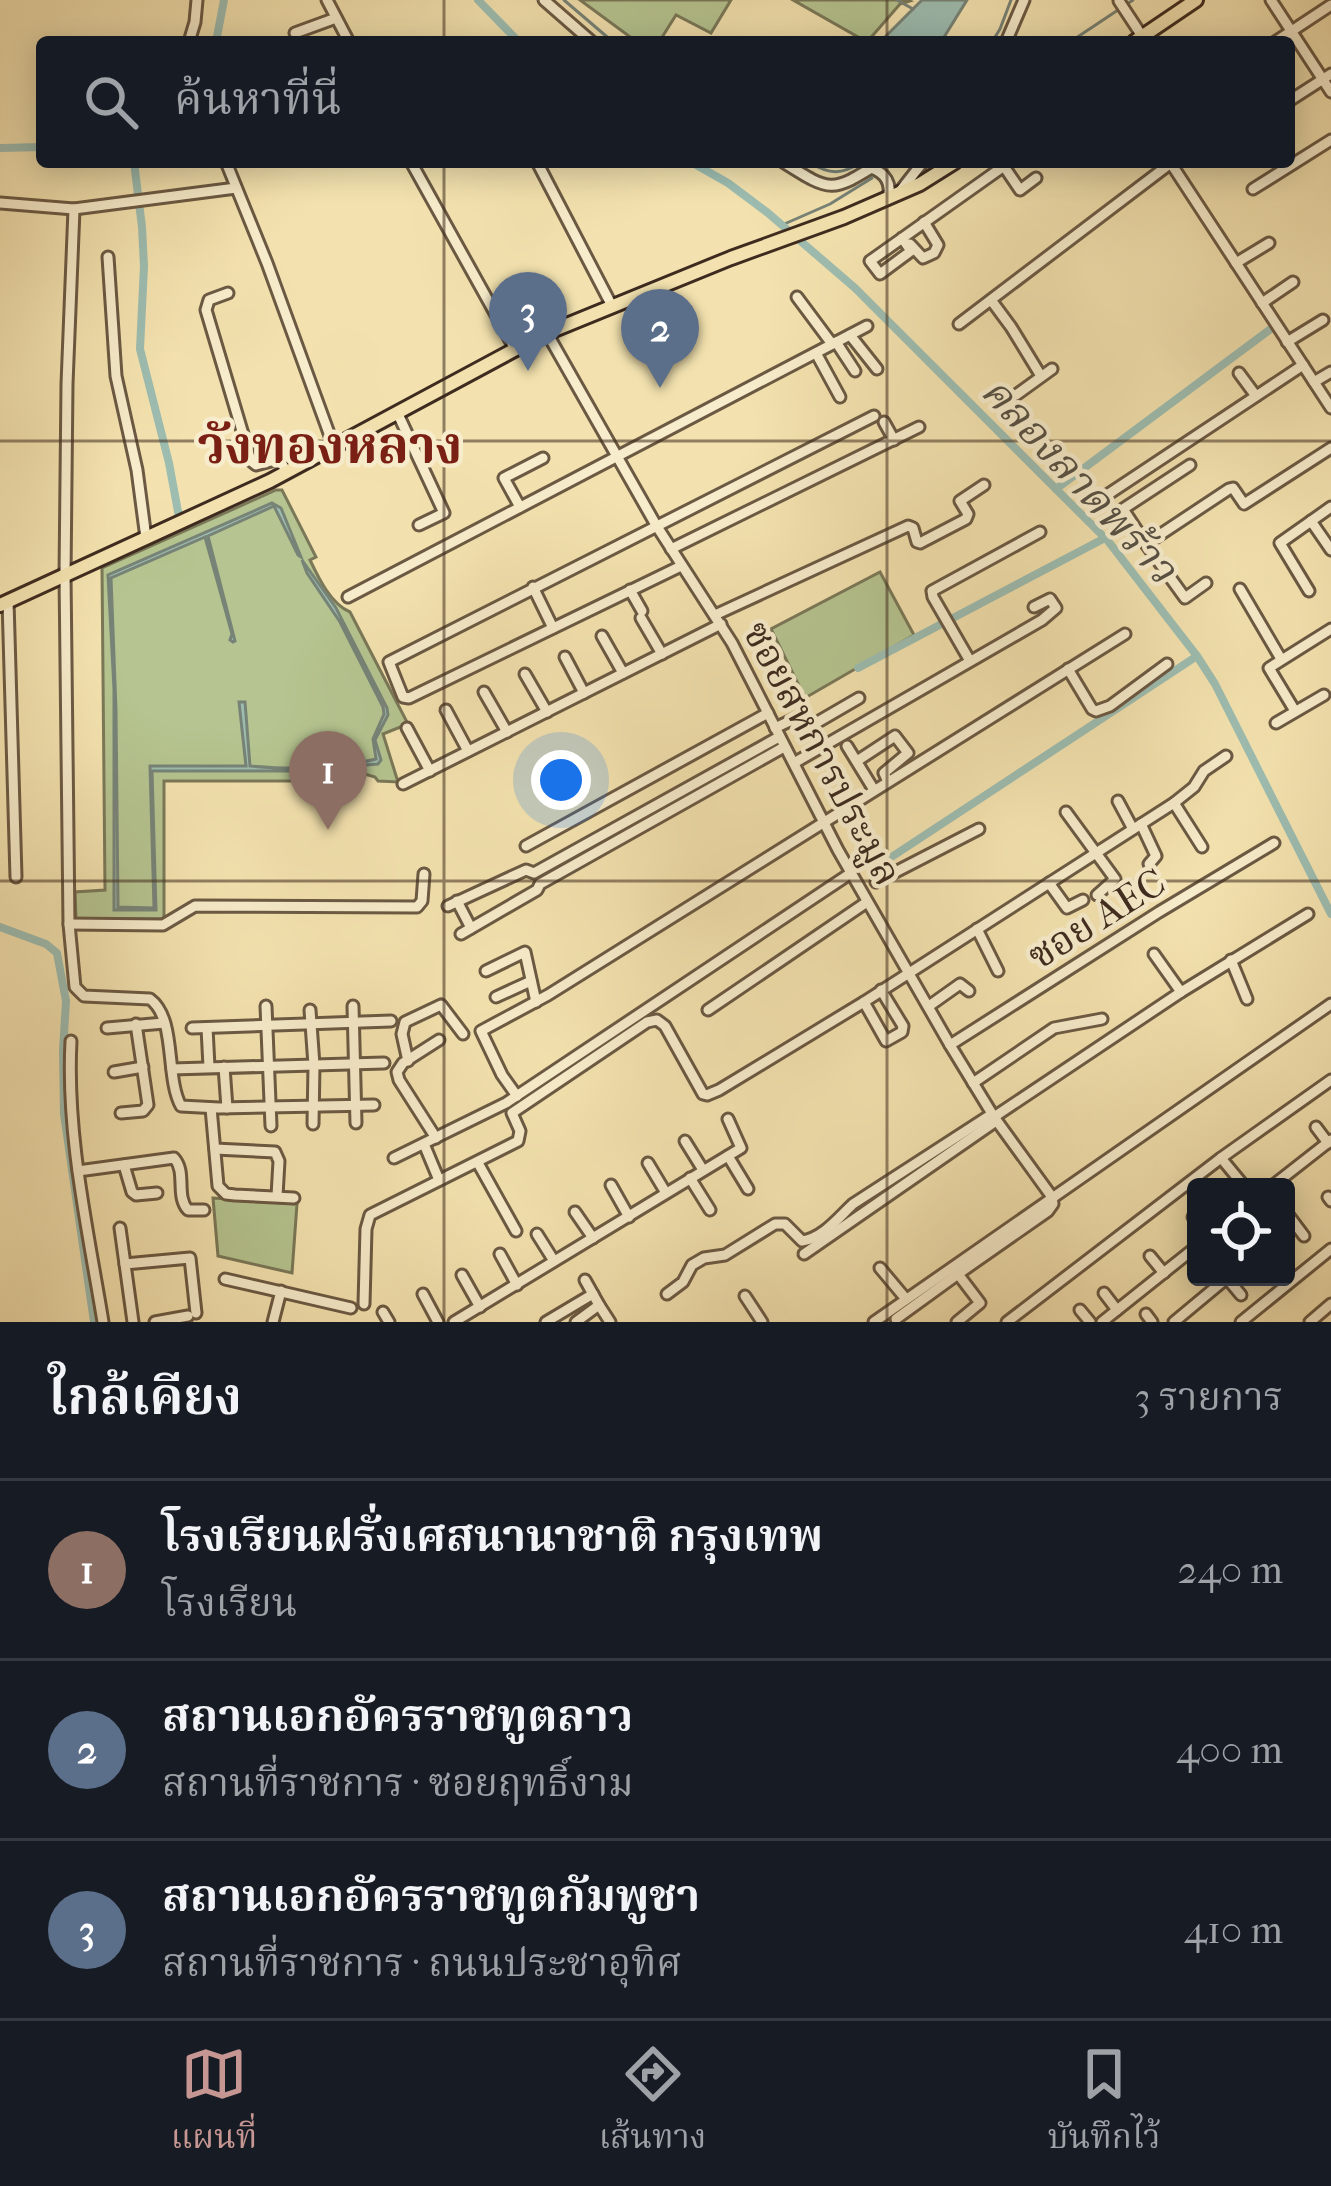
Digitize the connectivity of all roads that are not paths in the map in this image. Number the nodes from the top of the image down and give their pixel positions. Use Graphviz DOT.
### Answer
graph roads {
  1 [pos="196,0"];
  2 [pos="327,0"];
  3 [pos="544,0"];
  4 [pos="1024,0"];
  5 [pos="1196,0"];
  6 [pos="1271,0"];
  7 [pos="1122,5"];
  8 [pos="1331,5"];
  9 [pos="336,18"];
  10 [pos="1292,31"];
  11 [pos="295,33"];
  12 [pos="191,36"];
  13 [pos="346,36"];
  14 [pos="585,36"];
  15 [pos="1009,36"];
  16 [pos="1137,36"];
  17 [pos="1142,36"];
  18 [pos="1284,36"];
  19 [pos="1327,77"];
  20 [pos="1331,92"];
  21 [pos="1295,97"];
  22 [pos="1331,140"];
  23 [pos="1295,162"];
  24 [pos="228,168"];
  25 [pos="415,168"];
  26 [pos="540,168"];
  27 [pos="793,168"];
  28 [pos="870,168"];
  29 [pos="878,168"];
  30 [pos="918,168"];
  31 [pos="945,168"];
  32 [pos="997,168"];
  33 [pos="1005,168"];
  34 [pos="1163,168"];
  35 [pos="1173,168"];
  36 [pos="1286,168"];
  37 [pos="1036,178"];
  38 [pos="236,188"];
  39 [pos="1252,189"];
  40 [pos="893,196"];
  41 [pos="0,203"];
  42 [pos="74,208"];
  43 [pos="924,222"];
  44 [pos="1268,243"];
  45 [pos="108,257"];
  46 [pos="1236,263"];
  47 [pos="1293,282"];
  48 [pos="228,293"];
  49 [pos="797,297"];
  50 [pos="991,300"];
  51 [pos="1262,303"];
  52 [pos="612,306"];
  53 [pos="1324,320"];
  54 [pos="959,324"];
  55 [pos="867,326"];
  56 [pos="547,333"];
  57 [pos="850,335"];
  58 [pos="1287,341"];
  59 [pos="834,343"];
  60 [pos="515,349"];
  61 [pos="816,352"];
  62 [pos="1303,365"];
  63 [pos="877,369"];
  64 [pos="1052,369"];
  65 [pos="855,370"];
  66 [pos="1331,371"];
  67 [pos="1239,373"];
  68 [pos="1041,376"];
  69 [pos="1314,382"];
  70 [pos="1016,395"];
  71 [pos="1256,396"];
  72 [pos="840,397"];
  73 [pos="1331,408"];
  74 [pos="397,412"];
  75 [pos="919,427"];
  76 [pos="894,440"];
  77 [pos="334,447"];
  78 [pos="1331,448"];
  79 [pos="616,457"];
  80 [pos="544,458"];
  81 [pos="1190,465"];
  82 [pos="287,472"];
  83 [pos="984,485"];
  84 [pos="1101,499"];
  85 [pos="1331,506"];
  86 [pos="520,507"];
  87 [pos="1311,520"];
  88 [pos="419,525"];
  89 [pos="656,525"];
  90 [pos="1040,532"];
  91 [pos="146,538"];
  92 [pos="1146,544"];
  93 [pos="670,549"];
  94 [pos="1331,550"];
  95 [pos="681,566"];
  96 [pos="65,575"];
  97 [pos="1207,584"];
  98 [pos="533,587"];
  99 [pos="1240,589"];
  100 [pos="630,590"];
  101 [pos="1309,591"];
  102 [pos="348,597"];
  103 [pos="4,603"];
  104 [pos="718,620"];
  105 [pos="1042,620"];
  106 [pos="553,628"];
  107 [pos="1331,629"];
  108 [pos="1124,634"];
  109 [pos="602,636"];
  110 [pos="662,654"];
  111 [pos="565,658"];
  112 [pos="1281,659"];
  113 [pos="970,661"];
  114 [pos="1167,664"];
  115 [pos="1068,669"];
  116 [pos="623,673"];
  117 [pos="525,674"];
  118 [pos="484,692"];
  119 [pos="584,693"];
  120 [pos="1324,695"];
  121 [pos="859,698"];
  122 [pos="446,710"];
  123 [pos="1295,711"];
  124 [pos="547,712"];
  125 [pos="768,713"];
  126 [pos="1276,723"];
  127 [pos="407,728"];
  128 [pos="507,732"];
  129 [pos="779,737"];
  130 [pos="848,746"];
  131 [pos="468,751"];
  132 [pos="1226,756"];
  133 [pos="857,761"];
  134 [pos="794,763"];
  135 [pos="430,771"];
  136 [pos="888,782"];
  137 [pos="403,784"];
  138 [pos="874,790"];
  139 [pos="1118,801"];
  140 [pos="1174,803"];
  141 [pos="0,806"];
  142 [pos="14,807"];
  143 [pos="1066,812"];
  144 [pos="825,821"];
  145 [pos="1137,826"];
  146 [pos="979,829"];
  147 [pos="1274,843"];
  148 [pos="526,846"];
  149 [pos="1202,847"];
  150 [pos="1097,852"];
  151 [pos="1149,863"];
  152 [pos="851,873"];
  153 [pos="424,874"];
  154 [pos="16,877"];
  155 [pos="537,879"];
  156 [pos="876,882"];
  157 [pos="1048,883"];
  158 [pos="1097,895"];
  159 [pos="1082,899"];
  160 [pos="867,902"];
  161 [pos="1308,914"];
  162 [pos="69,924"];
  163 [pos="977,929"];
  164 [pos="1154,954"];
  165 [pos="1231,960"];
  166 [pos="486,971"];
  167 [pos="998,971"];
  168 [pos="910,972"];
  169 [pos="531,981"];
  170 [pos="881,990"];
  171 [pos="970,991"];
  172 [pos="1181,992"];
  173 [pos="496,997"];
  174 [pos="1247,999"];
  175 [pos="536,1002"];
  176 [pos="864,1002"];
  177 [pos="1331,1004"];
  178 [pos="266,1006"];
  179 [pos="353,1006"];
  180 [pos="929,1006"];
  181 [pos="310,1010"];
  182 [pos="708,1010"];
  183 [pos="224,1011"];
  184 [pos="1102,1019"];
  185 [pos="391,1021"];
  186 [pos="164,1023"];
  187 [pos="354,1023"];
  188 [pos="136,1024"];
  189 [pos="312,1024"];
  190 [pos="268,1026"];
  191 [pos="225,1027"];
  192 [pos="107,1028"];
  193 [pos="192,1028"];
  194 [pos="207,1028"];
  195 [pos="463,1034"];
  196 [pos="439,1040"];
  197 [pos="70,1041"];
  198 [pos="950,1045"];
  199 [pos="408,1060"];
  200 [pos="384,1063"];
  201 [pos="354,1064"];
  202 [pos="314,1065"];
  203 [pos="143,1066"];
  204 [pos="269,1066"];
  205 [pos="209,1067"];
  206 [pos="224,1067"];
  207 [pos="172,1069"];
  208 [pos="114,1072"];
  209 [pos="1331,1080"];
  210 [pos="973,1083"];
  211 [pos="517,1096"];
  212 [pos="356,1105"];
  213 [pos="374,1105"];
  214 [pos="314,1107"];
  215 [pos="212,1108"];
  216 [pos="227,1108"];
  217 [pos="271,1108"];
  218 [pos="509,1108"];
  219 [pos="121,1113"];
  220 [pos="994,1118"];
  221 [pos="728,1119"];
  222 [pos="356,1123"];
  223 [pos="313,1124"];
  224 [pos="271,1126"];
  225 [pos="1316,1127"];
  226 [pos="436,1138"];
  227 [pos="685,1141"];
  228 [pos="1330,1142"];
  229 [pos="424,1144"];
  230 [pos="215,1149"];
  231 [pos="728,1156"];
  232 [pos="394,1158"];
  233 [pos="1221,1158"];
  234 [pos="478,1163"];
  235 [pos="648,1163"];
  236 [pos="124,1165"];
  237 [pos="704,1170"];
  238 [pos="78,1171"];
  239 [pos="690,1178"];
  240 [pos="1238,1178"];
  241 [pos="1283,1178"];
  242 [pos="439,1180"];
  243 [pos="611,1185"];
  244 [pos="748,1189"];
  245 [pos="666,1192"];
  246 [pos="157,1193"];
  247 [pos="277,1196"];
  248 [pos="1052,1197"];
  249 [pos="294,1198"];
  250 [pos="203,1210"];
  251 [pos="710,1210"];
  252 [pos="575,1212"];
  253 [pos="629,1216"];
  254 [pos="120,1228"];
  255 [pos="1295,1228"];
  256 [pos="516,1231"];
  257 [pos="537,1234"];
  258 [pos="1304,1236"];
  259 [pos="592,1238"];
  260 [pos="1331,1249"];
  261 [pos="500,1254"];
  262 [pos="804,1254"];
  263 [pos="1187,1254"];
  264 [pos="1150,1256"];
  265 [pos="554,1261"];
  266 [pos="125,1264"];
  267 [pos="880,1268"];
  268 [pos="1164,1273"];
  269 [pos="958,1274"];
  270 [pos="462,1275"];
  271 [pos="224,1279"];
  272 [pos="585,1280"];
  273 [pos="518,1285"];
  274 [pos="1216,1286"];
  275 [pos="1234,1286"];
  276 [pos="280,1292"];
  277 [pos="1104,1293"];
  278 [pos="423,1294"];
  279 [pos="668,1294"];
  280 [pos="1241,1295"];
  281 [pos="745,1296"];
  282 [pos="906,1299"];
  283 [pos="596,1300"];
  284 [pos="364,1304"];
  285 [pos="1331,1304"];
  286 [pos="480,1307"];
  287 [pos="351,1308"];
  288 [pos="1081,1310"];
  289 [pos="1118,1310"];
  290 [pos="193,1318"];
  291 [pos="895,1321"];
  292 [pos="103,1322"];
  293 [pos="134,1322"];
  294 [pos="155,1322"];
  295 [pos="273,1322"];
  296 [pos="438,1322"];
  297 [pos="454,1322"];
  298 [pos="546,1322"];
  299 [pos="576,1322"];
  300 [pos="610,1322"];
  301 [pos="762,1322"];
  302 [pos="874,1322"];
  303 [pos="957,1322"];
  304 [pos="1007,1322"];
  305 [pos="1090,1322"];
  306 [pos="1102,1322"];
  307 [pos="1174,1322"];
  308 [pos="1241,1322"];
  309 [pos="1310,1322"];
  1 -- 12 [label="street"];
  2 -- 9 [label="street"];
  3 -- 14 [label="street"];
  4 -- 15 [label="street"];
  5 -- 17 [label="main road"];
  6 -- 10 [label="street"];
  7 -- 16 [label="street"];
  8 -- 10 [label="street"];
  9 -- 11 [label="street"];
  9 -- 13 [label="street"];
  10 -- 18 [label="street"];
  10 -- 19 [label="street"];
  19 -- 20 [label="street"];
  19 -- 21 [label="street"];
  22 -- 23 [label="street"];
  24 -- 38 [label="street"];
  25 -- 60 [label="street"];
  26 -- 52 [label="street"];
  27 -- 28 [label="street"];
  29 -- 40 [label="street"];
  30 -- 40 [label="street"];
  31 -- 40 [label="main road"];
  32 -- 43 [label="street"];
  33 -- 37 [label="street"];
  34 -- 50 [label="street"];
  35 -- 46 [label="street"];
  36 -- 39 [label="street"];
  38 -- 42 [label="street"];
  38 -- 77 [label="street"];
  40 -- 52 [label="main road"];
  41 -- 42 [label="street"];
  42 -- 96 [label="street"];
  43 -- 43 [label="street"];
  44 -- 46 [label="street"];
  45 -- 91 [label="street"];
  46 -- 51 [label="street"];
  47 -- 51 [label="street"];
  48 -- 82 [label="street"];
  49 -- 59 [label="street"];
  50 -- 54 [label="street"];
  50 -- 68 [label="street"];
  51 -- 58 [label="street"];
  52 -- 56 [label="main road"];
  53 -- 58 [label="street"];
  55 -- 57 [label="street"];
  56 -- 60 [label="main road"];
  56 -- 79 [label="street, ซอยสหการประมูล"];
  57 -- 59 [label="street"];
  57 -- 63 [label="street"];
  58 -- 62 [label="street"];
  59 -- 61 [label="street"];
  59 -- 65 [label="street"];
  60 -- 74 [label="main road"];
  61 -- 72 [label="street"];
  61 -- 79 [label="street"];
  62 -- 69 [label="street"];
  62 -- 71 [label="street"];
  64 -- 68 [label="street"];
  66 -- 69 [label="street"];
  67 -- 71 [label="street"];
  68 -- 70 [label="street"];
  69 -- 73 [label="street"];
  71 -- 84 [label="street"];
  74 -- 77 [label="main road"];
  74 -- 88 [label="street"];
  75 -- 76 [label="street"];
  76 -- 89 [label="street"];
  76 -- 93 [label="street"];
  77 -- 82 [label="main road"];
  78 -- 92 [label="street"];
  79 -- 86 [label="street"];
  79 -- 89 [label="street, ซอยสหการประมูล"];
  80 -- 86 [label="street"];
  81 -- 92 [label="street"];
  82 -- 91 [label="main road"];
  83 -- 104 [label="street"];
  85 -- 87 [label="street"];
  86 -- 102 [label="street"];
  87 -- 94 [label="street"];
  87 -- 101 [label="street"];
  89 -- 93 [label="street, ซอยสหการประมูล"];
  89 -- 98 [label="street"];
  90 -- 113 [label="street"];
  91 -- 96 [label="main road"];
  92 -- 97 [label="street"];
  93 -- 95 [label="street, ซอยสหการประมูล"];
  95 -- 100 [label="street"];
  95 -- 104 [label="street, ซอยสหการประมูล"];
  96 -- 103 [label="main road"];
  96 -- 162 [label="street"];
  98 -- 106 [label="street"];
  98 -- 106 [label="street"];
  99 -- 112 [label="street"];
  100 -- 106 [label="street"];
  100 -- 110 [label="street"];
  103 -- 142 [label="street"];
  104 -- 110 [label="street"];
  104 -- 125 [label="street, ซอยสหการประมูล"];
  105 -- 105 [label="street"];
  105 -- 113 [label="street"];
  107 -- 112 [label="street"];
  108 -- 115 [label="street"];
  109 -- 116 [label="street"];
  110 -- 116 [label="street"];
  111 -- 119 [label="street"];
  112 -- 123 [label="street"];
  113 -- 134 [label="street"];
  114 -- 115 [label="street"];
  115 -- 136 [label="street"];
  116 -- 119 [label="street"];
  117 -- 124 [label="street"];
  118 -- 128 [label="street"];
  119 -- 124 [label="street"];
  120 -- 123 [label="street"];
  121 -- 129 [label="street"];
  122 -- 131 [label="street"];
  123 -- 126 [label="street"];
  124 -- 128 [label="street"];
  125 -- 129 [label="street, ซอยสหการประมูล"];
  125 -- 148 [label="street"];
  127 -- 135 [label="street"];
  128 -- 131 [label="street"];
  129 -- 134 [label="street, ซอยสหการประมูล"];
  129 -- 155 [label="street"];
  130 -- 133 [label="street"];
  131 -- 135 [label="street"];
  132 -- 140 [label="street"];
  133 -- 136 [label="street"];
  133 -- 138 [label="street"];
  134 -- 144 [label="street, ซอยสหการประมูล"];
  135 -- 137 [label="street"];
  136 -- 138 [label="street"];
  138 -- 144 [label="street"];
  139 -- 145 [label="street"];
  140 -- 145 [label="street"];
  140 -- 149 [label="street"];
  141 -- 142 [label="street"];
  142 -- 154 [label="street"];
  143 -- 150 [label="street"];
  144 -- 152 [label="street, ซอยสหการประมูล"];
  144 -- 175 [label="street"];
  145 -- 150 [label="street"];
  145 -- 151 [label="street"];
  146 -- 156 [label="street"];
  147 -- 198 [label="street, ซอย AEC"];
  150 -- 157 [label="street"];
  150 -- 158 [label="street"];
  152 -- 160 [label="street, ซอยสหการประมูล"];
  152 -- 211 [label="street"];
  153 -- 162 [label="street"];
  155 -- 155 [label="street"];
  157 -- 159 [label="street"];
  157 -- 163 [label="street"];
  160 -- 168 [label="street, ซอยสหการประมูล"];
  160 -- 182 [label="street"];
  161 -- 165 [label="street"];
  162 -- 186 [label="street"];
  163 -- 167 [label="street"];
  163 -- 168 [label="street"];
  164 -- 172 [label="street"];
  165 -- 172 [label="street"];
  165 -- 174 [label="street"];
  166 -- 169 [label="street"];
  168 -- 170 [label="street"];
  168 -- 180 [label="street, ซอยสหการประมูล"];
  169 -- 173 [label="street"];
  169 -- 175 [label="street"];
  170 -- 176 [label="street"];
  170 -- 176 [label="street"];
  171 -- 180 [label="street"];
  172 -- 220 [label="street"];
  175 -- 211 [label="street"];
  176 -- 218 [label="street"];
  177 -- 248 [label="street"];
  178 -- 190 [label="street"];
  179 -- 187 [label="street"];
  180 -- 198 [label="street, ซอยสหการประมูล"];
  181 -- 189 [label="street"];
  183 -- 191 [label="street"];
  184 -- 210 [label="street"];
  185 -- 187 [label="street"];
  186 -- 188 [label="street"];
  186 -- 207 [label="street"];
  187 -- 189 [label="street"];
  187 -- 201 [label="street"];
  188 -- 192 [label="street"];
  188 -- 203 [label="street"];
  189 -- 190 [label="street"];
  189 -- 202 [label="street"];
  190 -- 191 [label="street"];
  190 -- 204 [label="street"];
  191 -- 194 [label="street"];
  193 -- 194 [label="street"];
  194 -- 205 [label="street"];
  195 -- 199 [label="street"];
  196 -- 199 [label="street"];
  197 -- 238 [label="street"];
  198 -- 210 [label="street, ซอยสหการประมูล"];
  199 -- 226 [label="street"];
  200 -- 201 [label="street"];
  201 -- 202 [label="street"];
  201 -- 212 [label="street"];
  202 -- 204 [label="street"];
  202 -- 214 [label="street"];
  203 -- 208 [label="street"];
  203 -- 219 [label="street"];
  204 -- 206 [label="street"];
  204 -- 217 [label="street"];
  205 -- 206 [label="street"];
  205 -- 207 [label="street"];
  206 -- 216 [label="street"];
  207 -- 215 [label="street"];
  209 -- 233 [label="street"];
  210 -- 220 [label="street, ซอยสหการประมูล"];
  211 -- 218 [label="street"];
  212 -- 213 [label="street"];
  212 -- 214 [label="street"];
  212 -- 222 [label="street"];
  214 -- 217 [label="street"];
  214 -- 223 [label="street"];
  215 -- 216 [label="street"];
  215 -- 230 [label="street"];
  216 -- 217 [label="street"];
  217 -- 224 [label="street"];
  218 -- 226 [label="street"];
  218 -- 234 [label="street"];
  220 -- 248 [label="street, ซอยสหการประมูล"];
  220 -- 262 [label="street"];
  220 -- 279 [label="street"];
  221 -- 231 [label="street"];
  225 -- 228 [label="street"];
  226 -- 229 [label="street"];
  227 -- 237 [label="street"];
  228 -- 241 [label="street"];
  229 -- 232 [label="street"];
  229 -- 242 [label="street"];
  230 -- 247 [label="street"];
  230 -- 247 [label="street"];
  231 -- 237 [label="street"];
  231 -- 244 [label="street"];
  233 -- 240 [label="street"];
  233 -- 304 [label="street"];
  234 -- 242 [label="street"];
  234 -- 256 [label="street"];
  235 -- 245 [label="street"];
  236 -- 238 [label="street"];
  236 -- 246 [label="street"];
  236 -- 250 [label="street"];
  237 -- 239 [label="street"];
  238 -- 292 [label="street"];
  239 -- 245 [label="street"];
  239 -- 251 [label="street"];
  242 -- 284 [label="street"];
  243 -- 253 [label="street"];
  245 -- 253 [label="street"];
  247 -- 249 [label="street"];
  248 -- 269 [label="street"];
  248 -- 282 [label="street"];
  252 -- 259 [label="street"];
  253 -- 259 [label="street"];
  254 -- 266 [label="street"];
  255 -- 258 [label="street"];
  257 -- 265 [label="street"];
  259 -- 265 [label="street"];
  260 -- 308 [label="street"];
  261 -- 273 [label="street"];
  263 -- 268 [label="street"];
  264 -- 268 [label="street"];
  265 -- 273 [label="street"];
  266 -- 290 [label="street"];
  266 -- 293 [label="street"];
  267 -- 282 [label="street"];
  268 -- 289 [label="street"];
  269 -- 291 [label="street"];
  269 -- 303 [label="street"];
  270 -- 286 [label="street"];
  271 -- 276 [label="street"];
  272 -- 283 [label="street"];
  273 -- 286 [label="street"];
  274 -- 307 [label="street"];
  275 -- 280 [label="street"];
  276 -- 287 [label="street"];
  276 -- 295 [label="street"];
  277 -- 289 [label="street"];
  278 -- 296 [label="street"];
  281 -- 301 [label="street"];
  282 -- 302 [label="street"];
  283 -- 298 [label="street"];
  283 -- 299 [label="street"];
  283 -- 300 [label="street"];
  285 -- 309 [label="street"];
  286 -- 297 [label="street"];
  288 -- 305 [label="street"];
  289 -- 306 [label="street"];
  290 -- 294 [label="street"];
}
